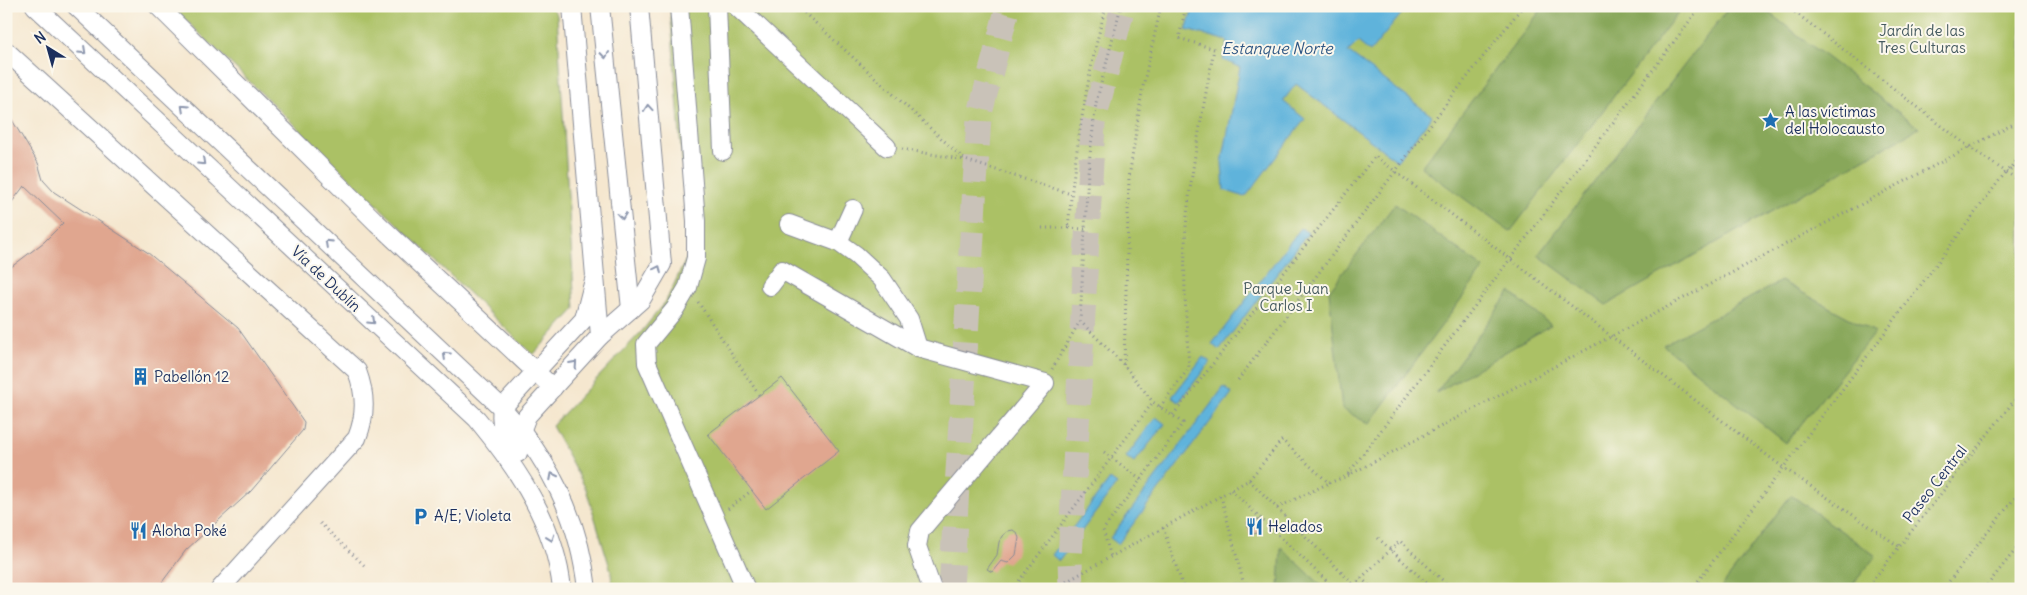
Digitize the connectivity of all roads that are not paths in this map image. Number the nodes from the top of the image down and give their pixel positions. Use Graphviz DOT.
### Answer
graph roads {
  1 [pos="35,6"];
  2 [pos="76,6"];
  3 [pos="158,6"];
  4 [pos="600,6"];
  5 [pos="639,6"];
  6 [pos="679,6"];
  7 [pos="717,6"];
  8 [pos="736,6"];
  9 [pos="570,10"];
  10 [pos="6,51"];
  11 [pos="887,146"];
  12 [pos="722,152"];
  13 [pos="853,209"];
  14 [pos="789,224"];
  15 [pos="838,242"];
  16 [pos="595,276"];
  17 [pos="770,286"];
  18 [pos="631,309"];
  19 [pos="600,336"];
  20 [pos="918,348"];
  21 [pos="536,372"];
  22 [pos="552,388"];
  23 [pos="502,408"];
  24 [pos="522,429"];
  25 [pos="538,506"];
  26 [pos="220,589"];
  27 [pos="562,589"];
  28 [pos="587,589"];
  29 [pos="746,589"];
  30 [pos="932,589"];
  1 -- 25 [label="street, Vía de Dublín, one-way"];
  23 -- 2 [label="street, Vía de Dublín, one-way"];
  3 -- 21 [label="street"];
  4 -- 18 [label="street, one-way"];
  18 -- 5 [label="street, one-way"];
  6 -- 29 [label="street"];
  7 -- 12 [label="street"];
  8 -- 11 [label="street"];
  9 -- 16 [label="street"];
  10 -- 26 [label="street"];
  13 -- 15 [label="street"];
  14 -- 15 [label="street"];
  15 -- 20 [label="street"];
  16 -- 19 [label="street"];
  16 -- 21 [label="street"];
  17 -- 20 [label="street"];
  18 -- 19 [label="street"];
  22 -- 19 [label="street, one-way"];
  20 -- 30 [label="street"];
  21 -- 22 [label="street"];
  21 -- 23 [label="street"];
  22 -- 24 [label="street"];
  23 -- 24 [label="street, Vía de Dublín"];
  23 -- 25 [label="street"];
  28 -- 24 [label="street, Vía de Dublín, one-way"];
  25 -- 27 [label="street, Vía de Dublín, one-way"];
}
